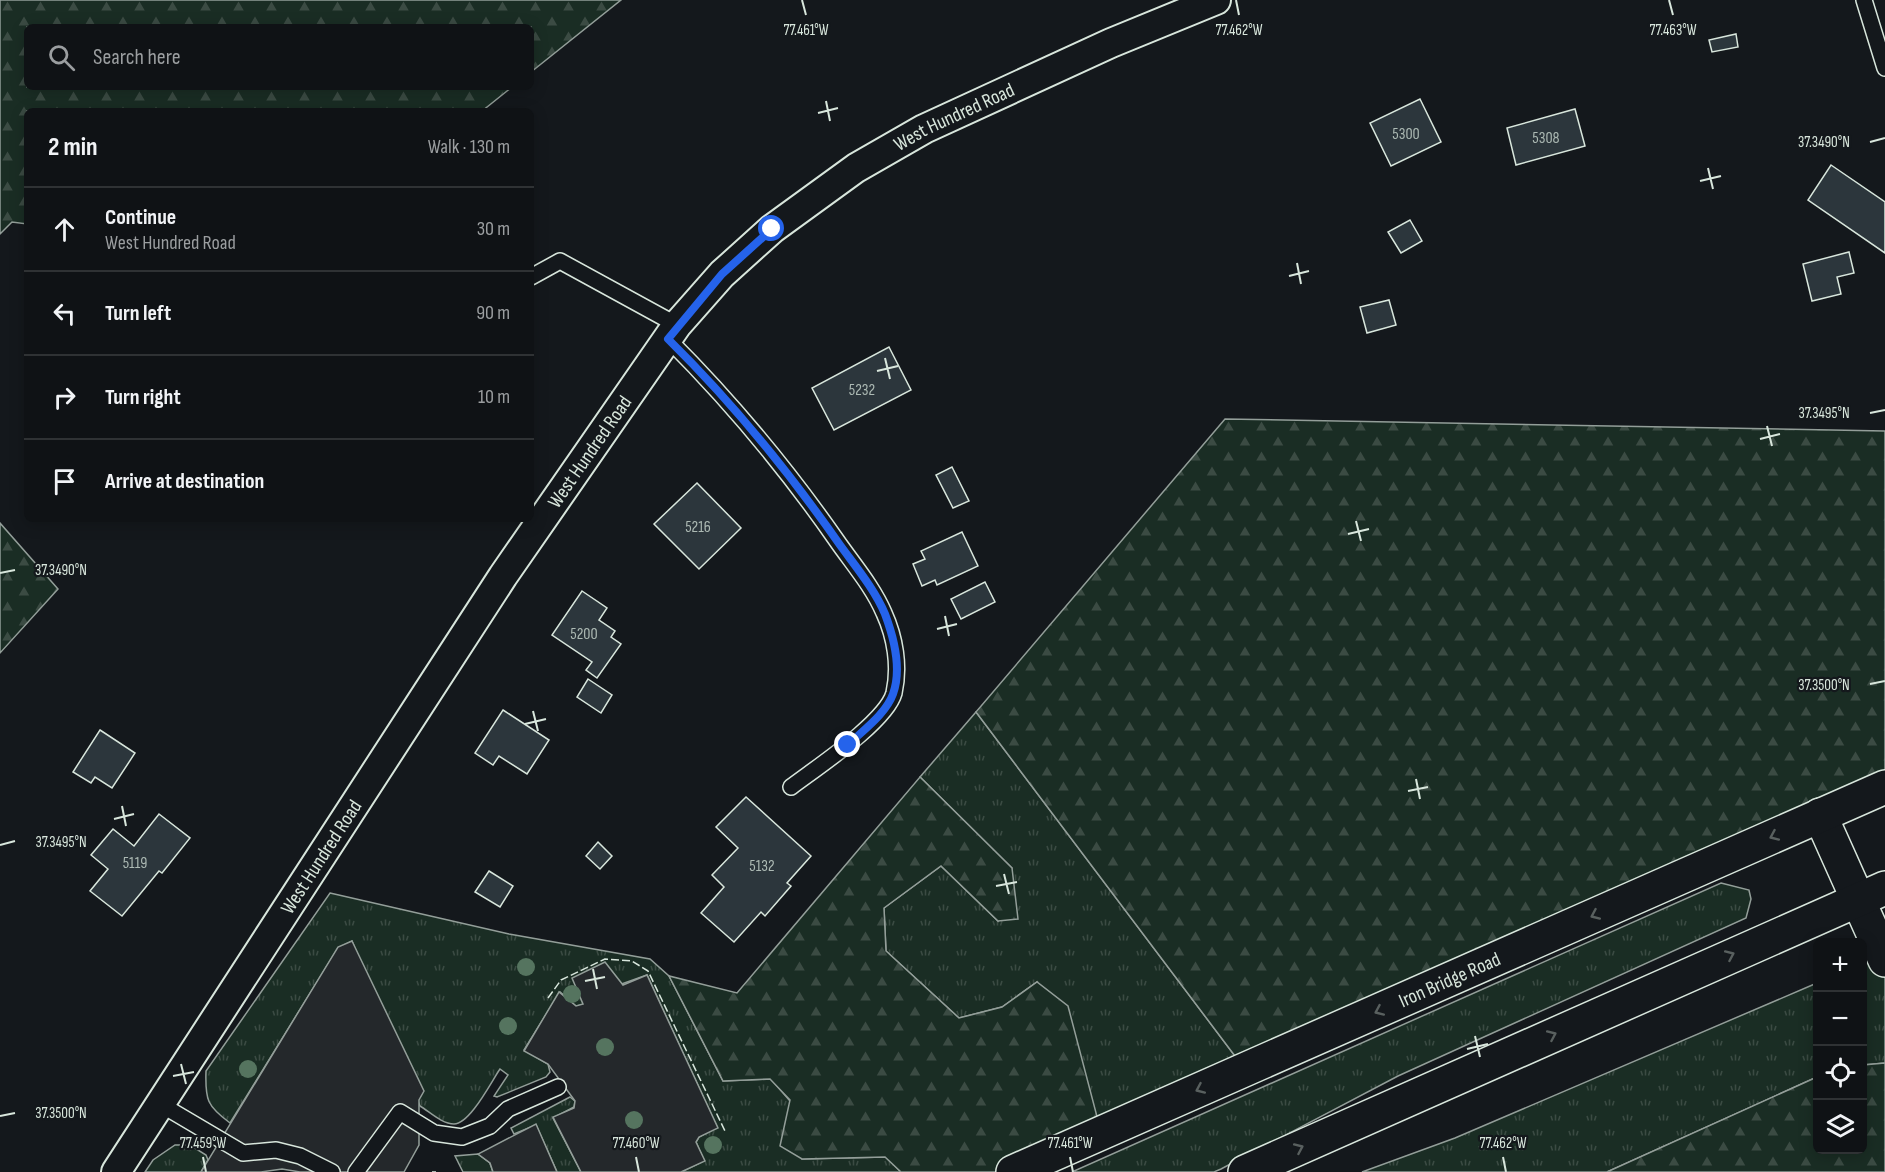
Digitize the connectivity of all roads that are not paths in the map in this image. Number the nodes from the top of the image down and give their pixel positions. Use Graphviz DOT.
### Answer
graph roads {
  1 [pos="1216,0"];
  2 [pos="1864,0"];
  3 [pos="1153,12"];
  4 [pos="1885,68"];
  5 [pos="534,275"];
  6 [pos="673,332"];
  7 [pos="791,787"];
  8 [pos="1885,787"];
  9 [pos="1820,816"];
  10 [pos="1872,894"];
  11 [pos="1885,960"];
  12 [pos="558,1087"];
  13 [pos="160,1104"];
  14 [pos="116,1172"];
  15 [pos="332,1172"];
  16 [pos="356,1172"];
  17 [pos="1013,1172"];
  18 [pos="1245,1172"];
  1 -- 3 [label="street, West Hundred Road"];
  2 -- 4 [label="lane"];
  3 -- 6 [label="street, West Hundred Road"];
  5 -- 6 [label="lane"];
  6 -- 7 [label="lane"];
  6 -- 13 [label="street, West Hundred Road"];
  8 -- 9 [label="main road, Iron Bridge Road"];
  9 -- 10 [label="main road"];
  9 -- 17 [label="main road, Iron Bridge Road, one-way"];
  10 -- 11 [label="main road"];
  18 -- 10 [label="main road, one-way"];
  12 -- 16 [label="lane"];
  13 -- 14 [label="street, West Hundred Road"];
  13 -- 15 [label="lane"];
}
